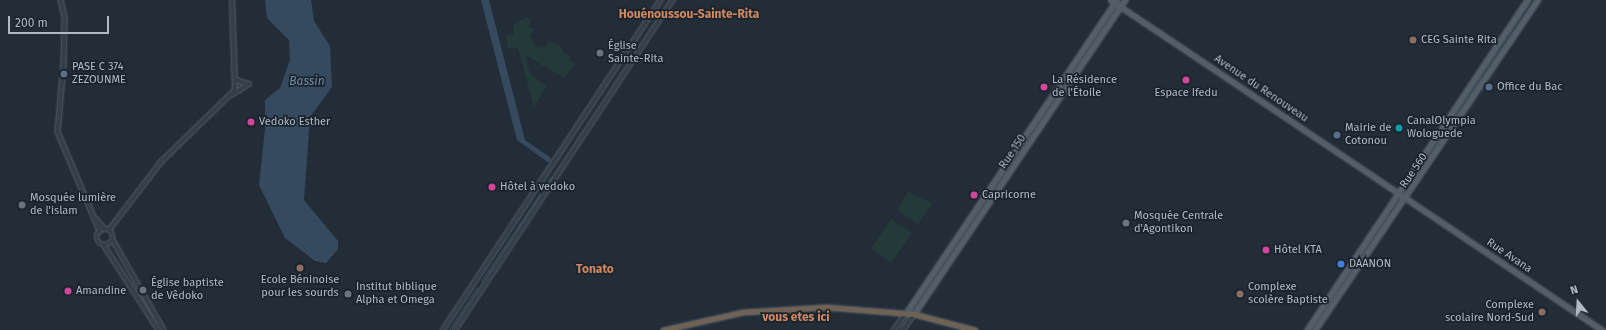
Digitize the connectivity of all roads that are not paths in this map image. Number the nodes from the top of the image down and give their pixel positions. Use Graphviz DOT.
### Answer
graph roads {
  1 [pos="61,0"];
  2 [pos="232,0"];
  3 [pos="661,0"];
  4 [pos="673,0"];
  5 [pos="1125,0"];
  6 [pos="1527,0"];
  7 [pos="1538,0"];
  8 [pos="1114,1"];
  9 [pos="1121,6"];
  10 [pos="1063,76"];
  11 [pos="236,80"];
  12 [pos="1070,81"];
  13 [pos="233,94"];
  14 [pos="1400,194"];
  15 [pos="1406,198"];
  16 [pos="93,216"];
  17 [pos="108,230"];
  18 [pos="100,231"];
  19 [pos="113,240"];
  20 [pos="104,245"];
  21 [pos="906,313"];
  22 [pos="914,314"];
  23 [pos="159,330"];
  24 [pos="164,330"];
  25 [pos="444,330"];
  26 [pos="455,330"];
  27 [pos="663,330"];
  28 [pos="894,330"];
  29 [pos="903,330"];
  30 [pos="975,330"];
  31 [pos="1307,330"];
  32 [pos="1316,330"];
  33 [pos="1602,330"];
  1 -- 16 [label="street"];
  2 -- 11 [label="street"];
  3 -- 25 [label="street"];
  4 -- 26 [label="street"];
  5 -- 9 [label="main road, Rue 150"];
  6 -- 14 [label="main road, Rue 560"];
  7 -- 15 [label="main road, Rue 560"];
  8 -- 9 [label="main road, Avenue du Renouveau"];
  8 -- 10 [label="main road, Rue 150"];
  9 -- 12 [label="main road, Rue 150"];
  9 -- 14 [label="main road, Avenue du Renouveau"];
  10 -- 12 [label="main road"];
  10 -- 21 [label="main road, Rue 150"];
  11 -- 13 [label="street"];
  11 -- 13 [label="street"];
  12 -- 22 [label="main road, Rue 150"];
  13 -- 17 [label="street"];
  14 -- 15 [label="main road, Avenue du Renouveau"];
  14 -- 31 [label="main road, Rue 560"];
  15 -- 32 [label="main road, Rue 560"];
  15 -- 33 [label="main road, Rue Avana"];
  16 -- 17 [label="street"];
  16 -- 18 [label="street"];
  17 -- 18 [label="street"];
  17 -- 19 [label="street"];
  18 -- 20 [label="street"];
  19 -- 20 [label="street"];
  19 -- 24 [label="street"];
  20 -- 23 [label="street"];
  21 -- 22 [label="highway"];
  21 -- 27 [label="highway"];
  21 -- 28 [label="street"];
  22 -- 29 [label="street"];
  22 -- 30 [label="highway"];
}
